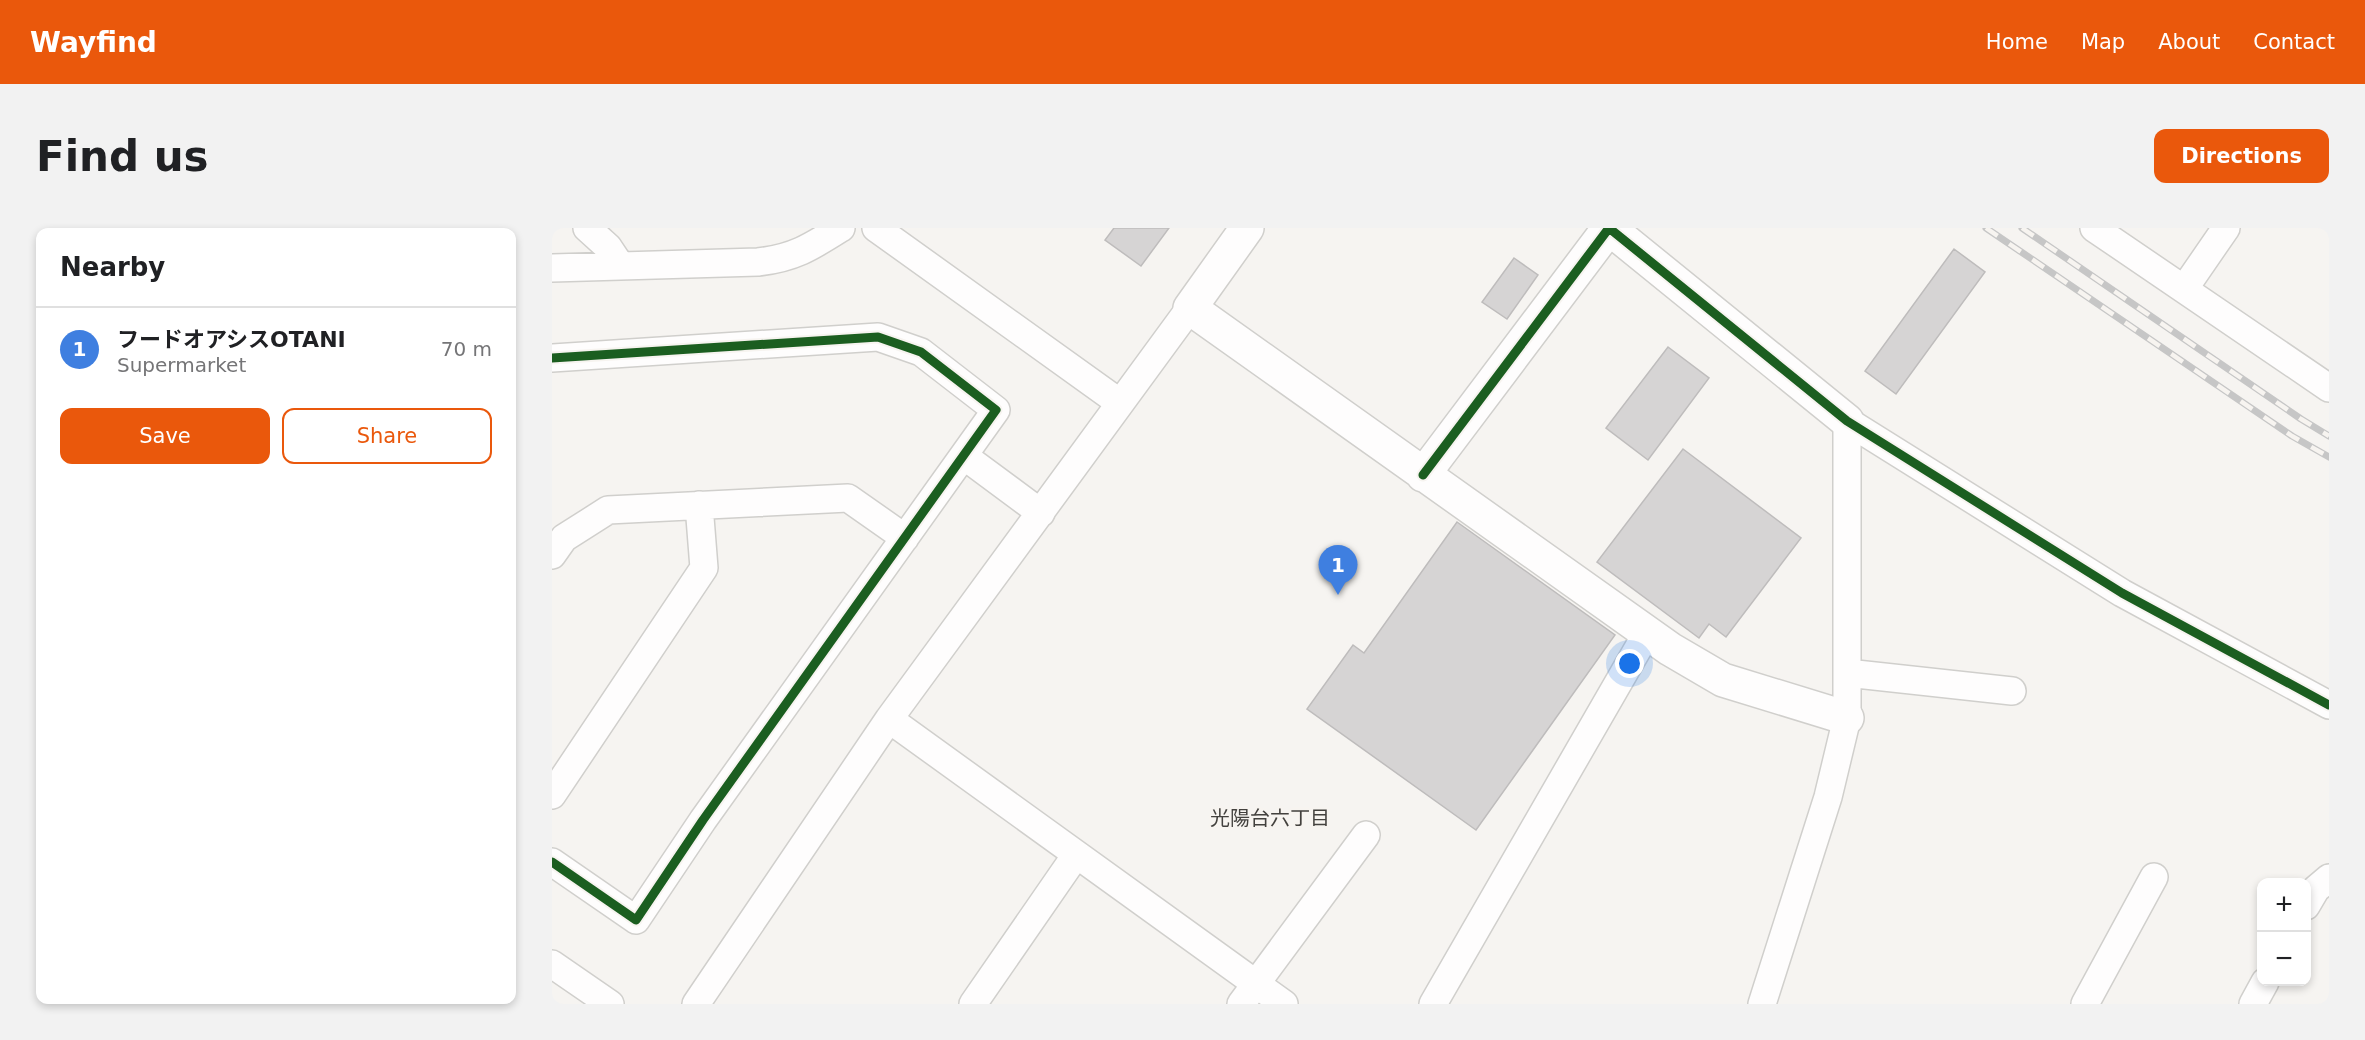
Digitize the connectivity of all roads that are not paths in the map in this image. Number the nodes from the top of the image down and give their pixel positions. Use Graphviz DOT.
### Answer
graph roads {
  1 [pos="586,228"];
  2 [pos="841,228"];
  3 [pos="876,228"];
  4 [pos="1247,228"];
  5 [pos="2094,228"];
  6 [pos="2226,228"];
  7 [pos="620,265"];
  8 [pos="552,267"];
  9 [pos="2184,289"];
  10 [pos="1190,308"];
  11 [pos="552,358"];
  12 [pos="2329,388"];
  13 [pos="1120,403"];
  14 [pos="1847,421"];
  15 [pos="964,456"];
  16 [pos="1423,475"];
  17 [pos="699,505"];
  18 [pos="1041,513"];
  19 [pos="905,538"];
  20 [pos="552,555"];
  21 [pos="1647,633"];
  22 [pos="1847,673"];
  23 [pos="2012,691"];
  24 [pos="2329,705"];
  25 [pos="1847,718"];
  26 [pos="889,719"];
  27 [pos="552,795"];
  28 [pos="1366,835"];
  29 [pos="1076,855"];
  30 [pos="552,862"];
  31 [pos="2154,877"];
  32 [pos="2329,878"];
  33 [pos="2311,898"];
  34 [pos="552,964"];
  35 [pos="2262,986"];
  36 [pos="1248,994"];
  37 [pos="610,1004"];
  38 [pos="696,1004"];
  39 [pos="973,1004"];
  40 [pos="1284,1004"];
  41 [pos="1433,1004"];
  42 [pos="1762,1004"];
  43 [pos="2085,1004"];
  44 [pos="2253,1004"];
  1 -- 7 [label="street"];
  2 -- 7 [label="street"];
  3 -- 13 [label="street"];
  4 -- 10 [label="street"];
  5 -- 9 [label="street"];
  6 -- 9 [label="street"];
  7 -- 8 [label="street"];
  9 -- 12 [label="street"];
  10 -- 13 [label="street"];
  10 -- 16 [label="street"];
  11 -- 15 [label="street"];
  13 -- 18 [label="street"];
  14 -- 16 [label="street"];
  14 -- 22 [label="street"];
  14 -- 24 [label="street"];
  15 -- 18 [label="street"];
  15 -- 19 [label="street"];
  16 -- 21 [label="street"];
  17 -- 19 [label="street"];
  17 -- 20 [label="street"];
  17 -- 27 [label="street"];
  18 -- 26 [label="street"];
  19 -- 30 [label="street"];
  21 -- 25 [label="street"];
  21 -- 41 [label="street"];
  22 -- 23 [label="street"];
  22 -- 25 [label="street"];
  25 -- 42 [label="street"];
  26 -- 29 [label="street"];
  26 -- 38 [label="street"];
  28 -- 36 [label="street"];
  29 -- 36 [label="street"];
  29 -- 39 [label="street"];
  31 -- 43 [label="street"];
  32 -- 33 [label="street"];
  34 -- 37 [label="street"];
  35 -- 44 [label="street"];
  36 -- 40 [label="street"];
}
